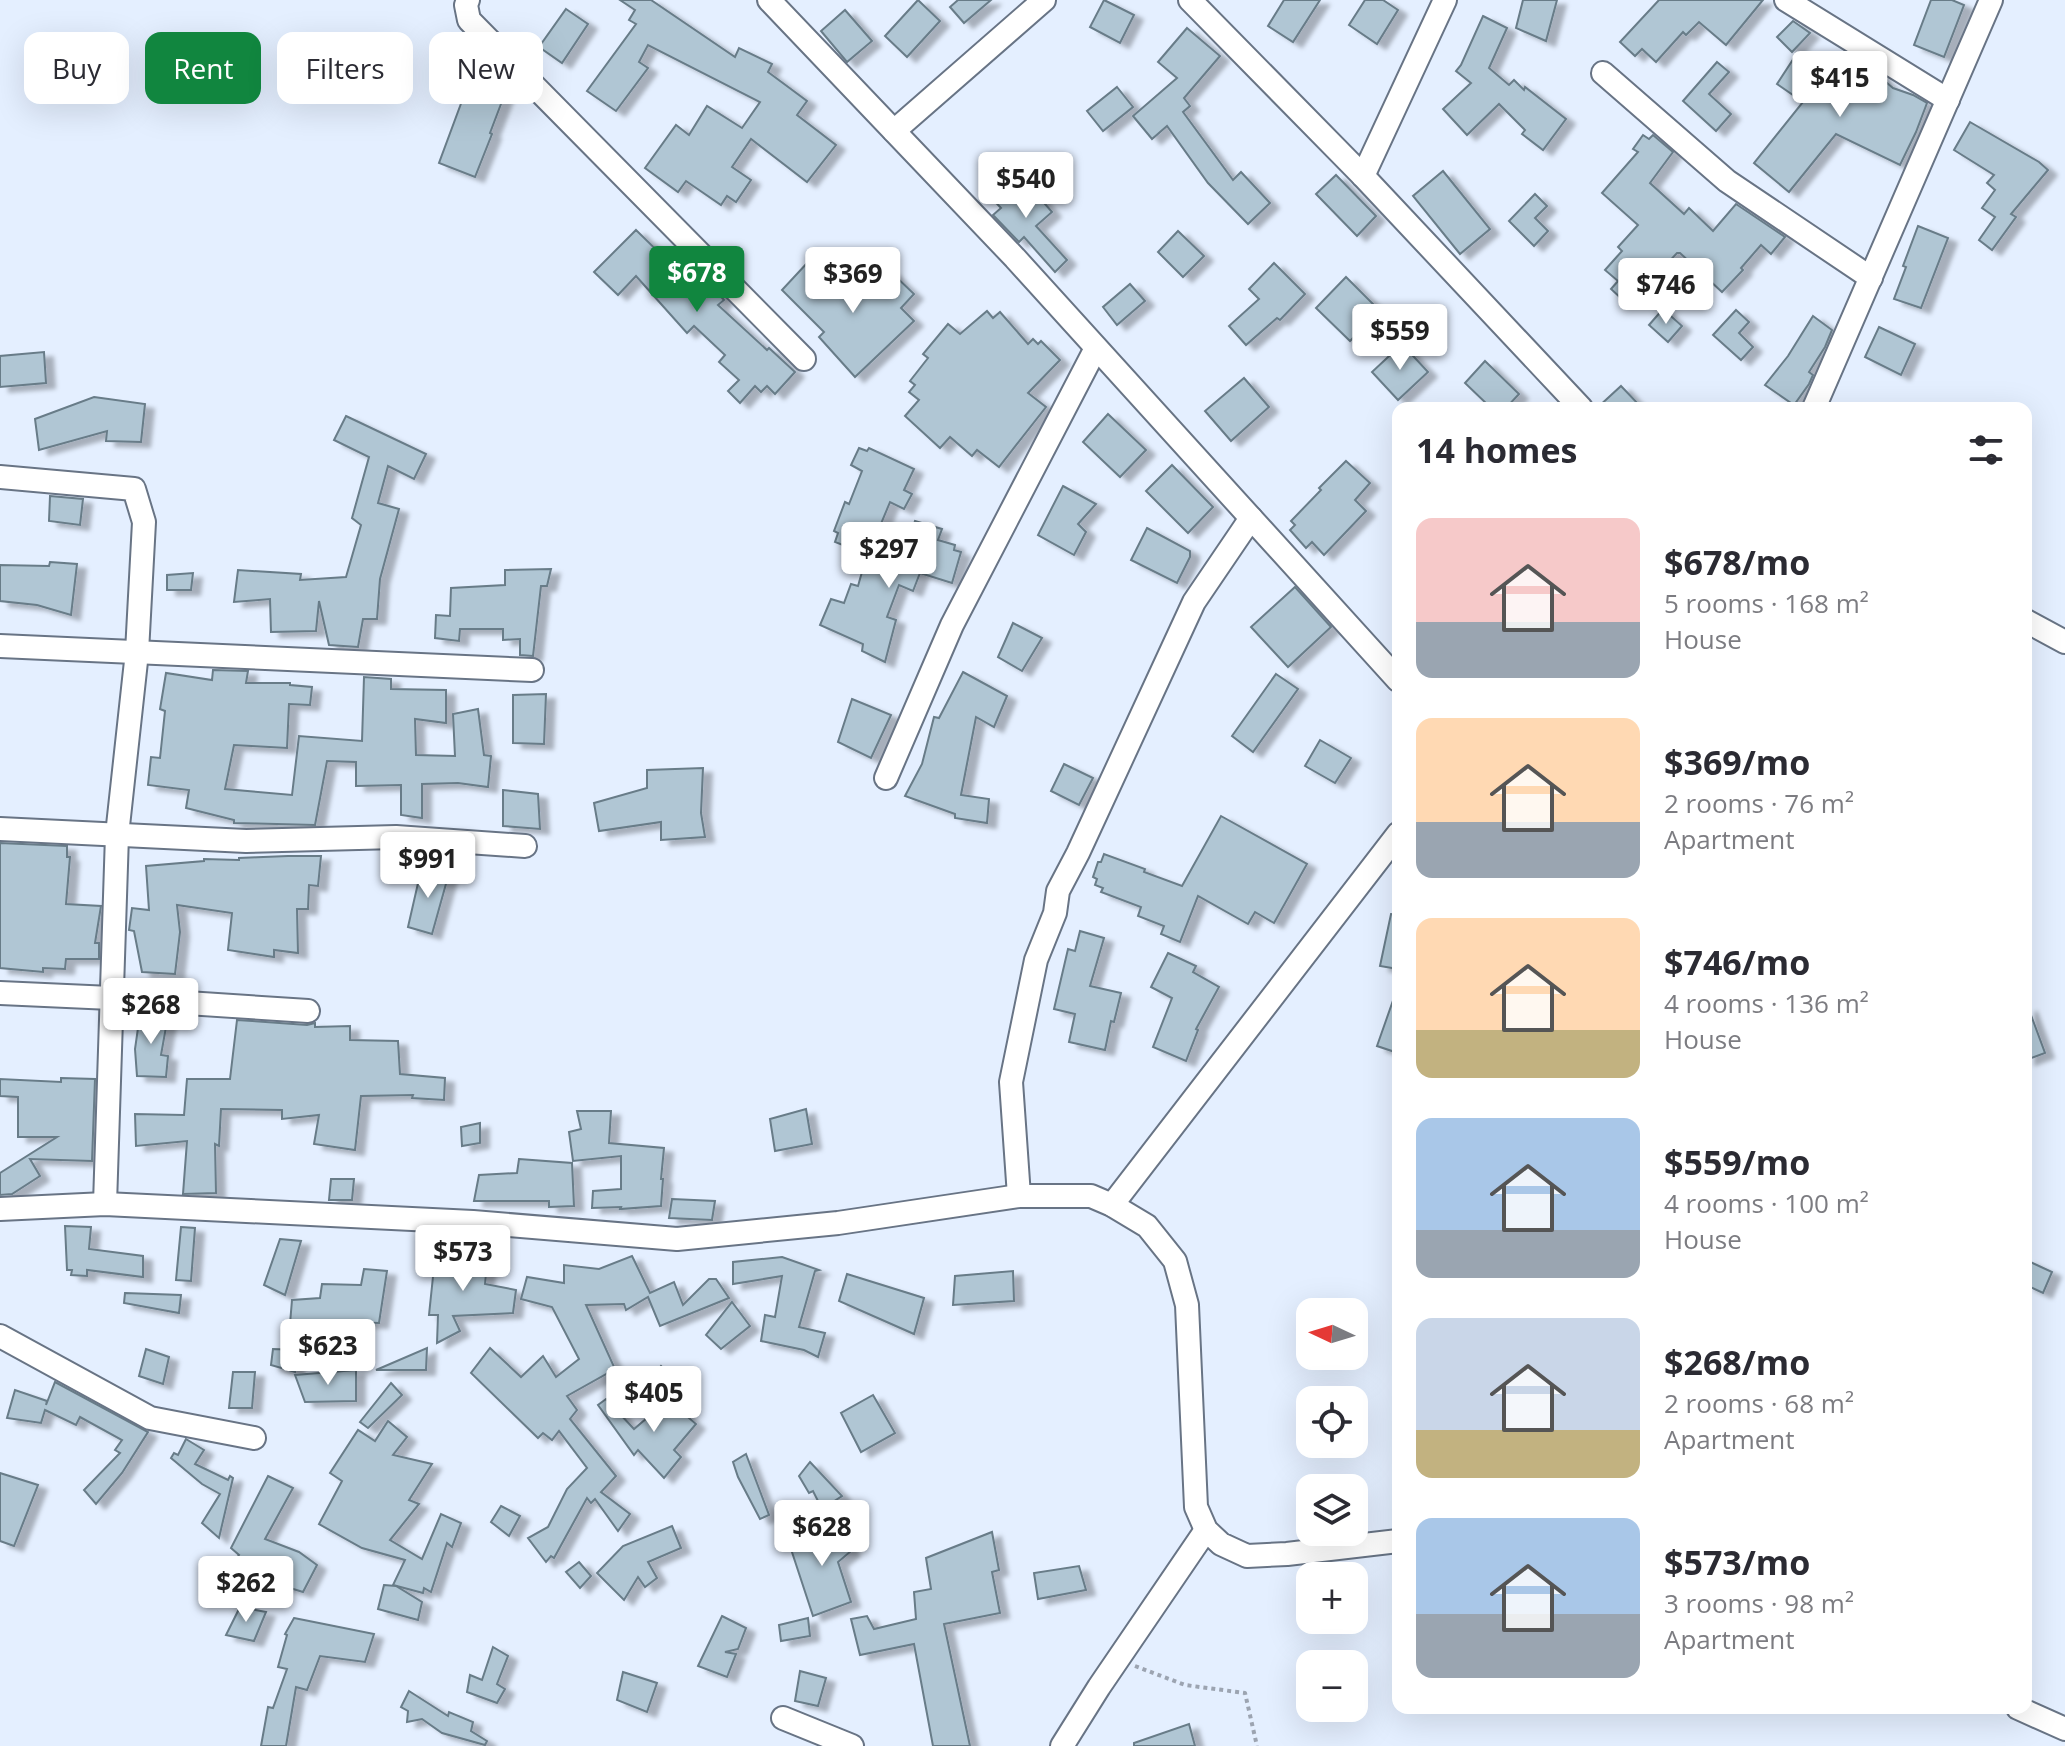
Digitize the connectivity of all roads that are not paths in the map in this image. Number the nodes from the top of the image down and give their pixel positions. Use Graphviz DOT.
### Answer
graph roads {
  1 [pos="468,0"];
  2 [pos="769,0"];
  3 [pos="1044,0"];
  4 [pos="1445,0"];
  5 [pos="1786,0"];
  6 [pos="1991,0"];
  7 [pos="1192,1"];
  8 [pos="1603,73"];
  9 [pos="1948,100"];
  10 [pos="894,131"];
  11 [pos="1363,176"];
  12 [pos="1871,278"];
  13 [pos="1096,348"];
  14 [pos="804,359"];
  15 [pos="1575,402"];
  16 [pos="1817,402"];
  17 [pos="0,477"];
  18 [pos="1251,518"];
  19 [pos="2032,624"];
  20 [pos="2065,642"];
  21 [pos="0,646"];
  22 [pos="137,652"];
  23 [pos="532,670"];
  24 [pos="1392,673"];
  25 [pos="886,778"];
  26 [pos="0,829"];
  27 [pos="117,835"];
  28 [pos="1392,842"];
  29 [pos="525,846"];
  30 [pos="0,993"];
  31 [pos="111,998"];
  32 [pos="308,1011"];
  33 [pos="1019,1196"];
  34 [pos="105,1204"];
  35 [pos="1112,1205"];
  36 [pos="0,1209"];
  37 [pos="0,1336"];
  38 [pos="254,1438"];
  39 [pos="1206,1530"];
  40 [pos="1392,1542"];
  41 [pos="2031,1714"];
  42 [pos="783,1718"];
  43 [pos="2065,1729"];
  44 [pos="852,1746"];
  45 [pos="1062,1746"];
  1 -- 14 [label="street"];
  2 -- 10 [label="street"];
  3 -- 10 [label="street"];
  4 -- 11 [label="street"];
  5 -- 9 [label="street"];
  6 -- 9 [label="street"];
  7 -- 11 [label="street"];
  8 -- 12 [label="street"];
  9 -- 12 [label="street"];
  10 -- 13 [label="street"];
  11 -- 15 [label="street"];
  12 -- 16 [label="street"];
  13 -- 18 [label="street"];
  13 -- 25 [label="street"];
  17 -- 22 [label="street"];
  18 -- 24 [label="street"];
  18 -- 33 [label="street"];
  19 -- 20 [label="street"];
  21 -- 22 [label="street"];
  22 -- 23 [label="street"];
  22 -- 27 [label="street"];
  26 -- 27 [label="street"];
  27 -- 29 [label="street"];
  27 -- 31 [label="street"];
  28 -- 35 [label="street"];
  30 -- 31 [label="street"];
  31 -- 32 [label="street"];
  31 -- 34 [label="street"];
  33 -- 34 [label="street"];
  33 -- 35 [label="street"];
  34 -- 36 [label="street"];
  35 -- 39 [label="street"];
  37 -- 38 [label="street"];
  39 -- 40 [label="street"];
  39 -- 45 [label="street"];
  41 -- 43 [label="street"];
  42 -- 44 [label="street"];
}
